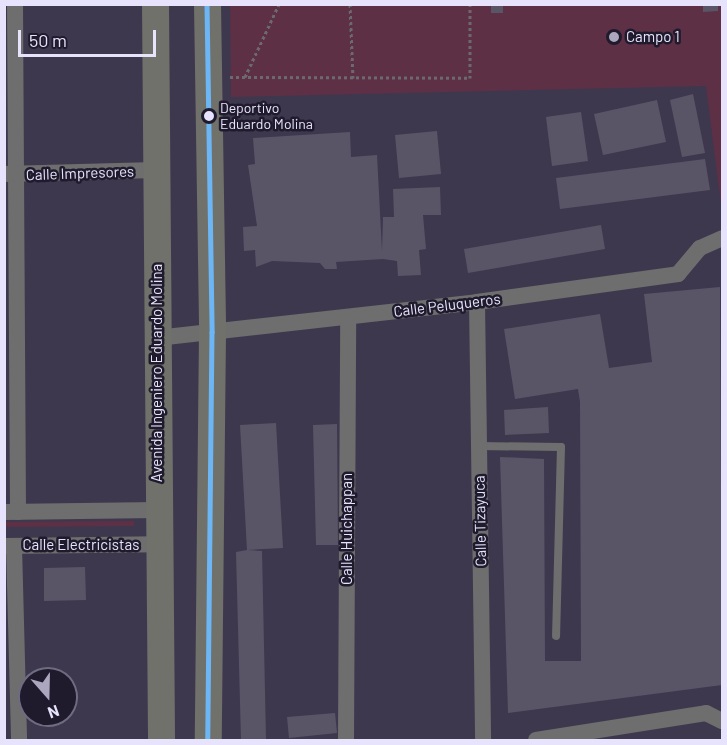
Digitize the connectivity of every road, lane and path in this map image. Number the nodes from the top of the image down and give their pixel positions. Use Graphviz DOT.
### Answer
graph roads {
  1 [pos="15,4"];
  2 [pos="155,4"];
  3 [pos="207,4"];
  4 [pos="279,4"];
  5 [pos="350,4"];
  6 [pos="470,4"];
  7 [pos="207,77"];
  8 [pos="245,77"];
  9 [pos="353,78"];
  10 [pos="156,170"];
  11 [pos="10,174"];
  12 [pos="723,238"];
  13 [pos="477,302"];
  14 [pos="348,316"];
  15 [pos="212,332"];
  16 [pos="157,338"];
  17 [pos="479,446"];
  18 [pos="158,510"];
  19 [pos="11,512"];
  20 [pos="158,544"];
  21 [pos="9,546"];
  22 [pos="556,636"];
  23 [pos="723,721"];
  24 [pos="610,735"];
  25 [pos="19,741"];
  26 [pos="160,741"];
  27 [pos="208,741"];
  28 [pos="346,741"];
  29 [pos="483,741"];
  30 [pos="536,741"];
  1 -- 11 [label="street"];
  2 -- 10 [label="main road, Avenida Ingeniero Eduardo Molina"];
  3 -- 7 [label="main road"];
  4 -- 8 [label="path"];
  5 -- 9 [label="path"];
  6 -- 9 [label="path"];
  7 -- 8 [label="path"];
  7 -- 15 [label="main road"];
  8 -- 9 [label="path"];
  10 -- 11 [label="street, Calle Impresores"];
  10 -- 16 [label="main road, Avenida Ingeniero Eduardo Molina"];
  11 -- 19 [label="street"];
  12 -- 13 [label="street, Calle Peluqueros"];
  13 -- 14 [label="street, Calle Peluqueros"];
  13 -- 17 [label="street, Calle Tizayuca"];
  14 -- 15 [label="street, Calle Peluqueros"];
  14 -- 28 [label="street, Calle Huichappan"];
  15 -- 16 [label="street, Calle Peluqueros"];
  15 -- 27 [label="main road"];
  16 -- 18 [label="main road, Avenida Ingeniero Eduardo Molina"];
  17 -- 22 [label="lane"];
  17 -- 29 [label="street, Calle Tizayuca"];
  18 -- 19 [label="street"];
  18 -- 20 [label="main road, Avenida Ingeniero Eduardo Molina"];
  20 -- 21 [label="street, Calle Electricistas"];
  20 -- 26 [label="main road, Avenida Ingeniero Eduardo Molina"];
  21 -- 25 [label="street"];
  23 -- 24 [label="street"];
  24 -- 30 [label="street"];
}
